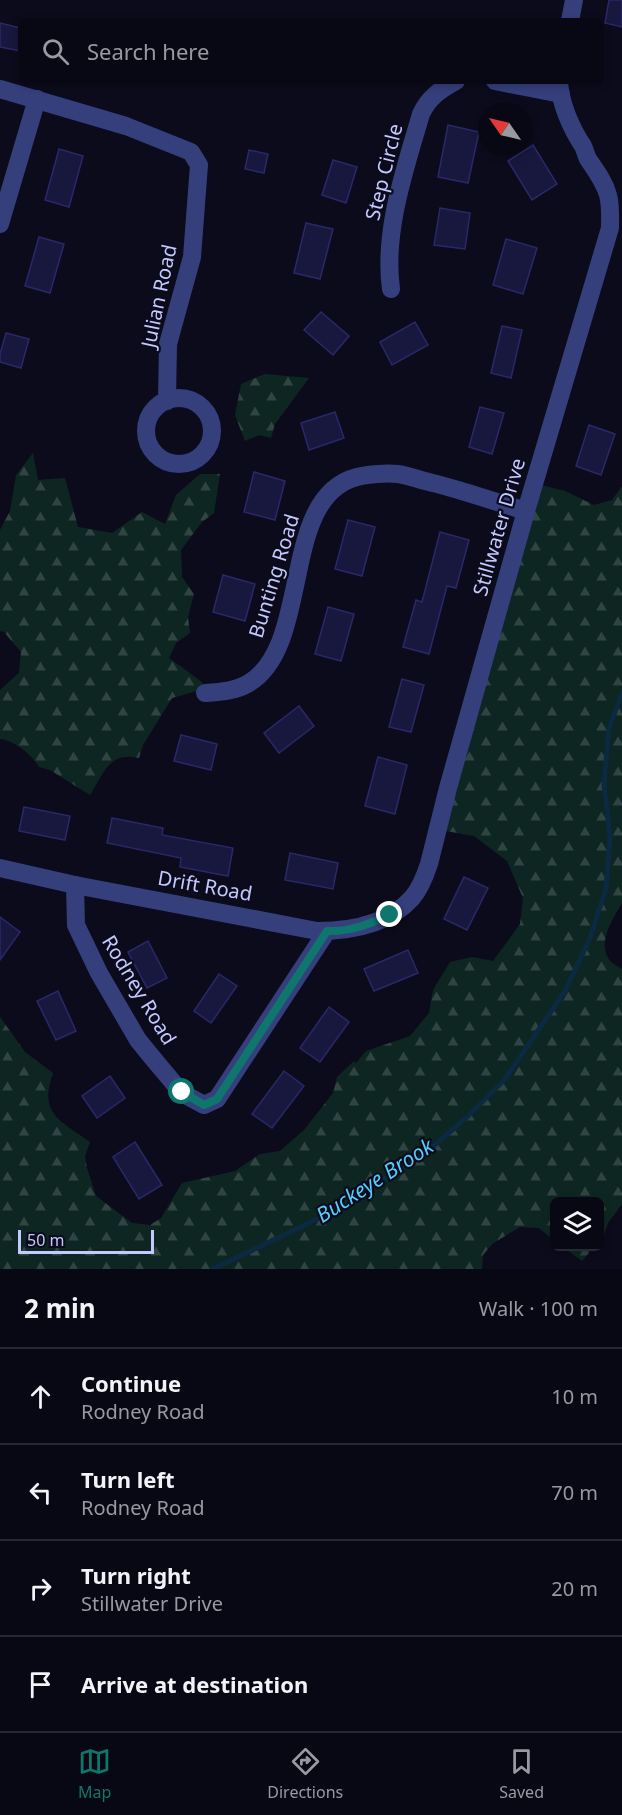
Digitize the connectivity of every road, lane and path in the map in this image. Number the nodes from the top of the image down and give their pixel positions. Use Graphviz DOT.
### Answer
graph roads {
  1 [pos="574,0"];
  2 [pos="571,18"];
  3 [pos="451,84"];
  4 [pos="523,84"];
  5 [pos="560,88"];
  6 [pos="0,89"];
  7 [pos="37,99"];
  8 [pos="0,224"];
  9 [pos="391,289"];
  10 [pos="167,401"];
  11 [pos="526,511"];
  12 [pos="205,693"];
  13 [pos="0,868"];
  14 [pos="75,885"];
  15 [pos="327,931"];
  1 -- 2 [label="street"];
  3 -- 9 [label="street, Step Circle"];
  4 -- 5 [label="street"];
  5 -- 11 [label="street, Stillwater Drive"];
  6 -- 7 [label="street, Julian Road"];
  7 -- 8 [label="street"];
  7 -- 10 [label="street, Julian Road"];
  11 -- 12 [label="street, Bunting Road"];
  11 -- 15 [label="street, Stillwater Drive"];
  13 -- 14 [label="street"];
  14 -- 15 [label="street, Drift Road"];
  14 -- 15 [label="street, Rodney Road"];
}
